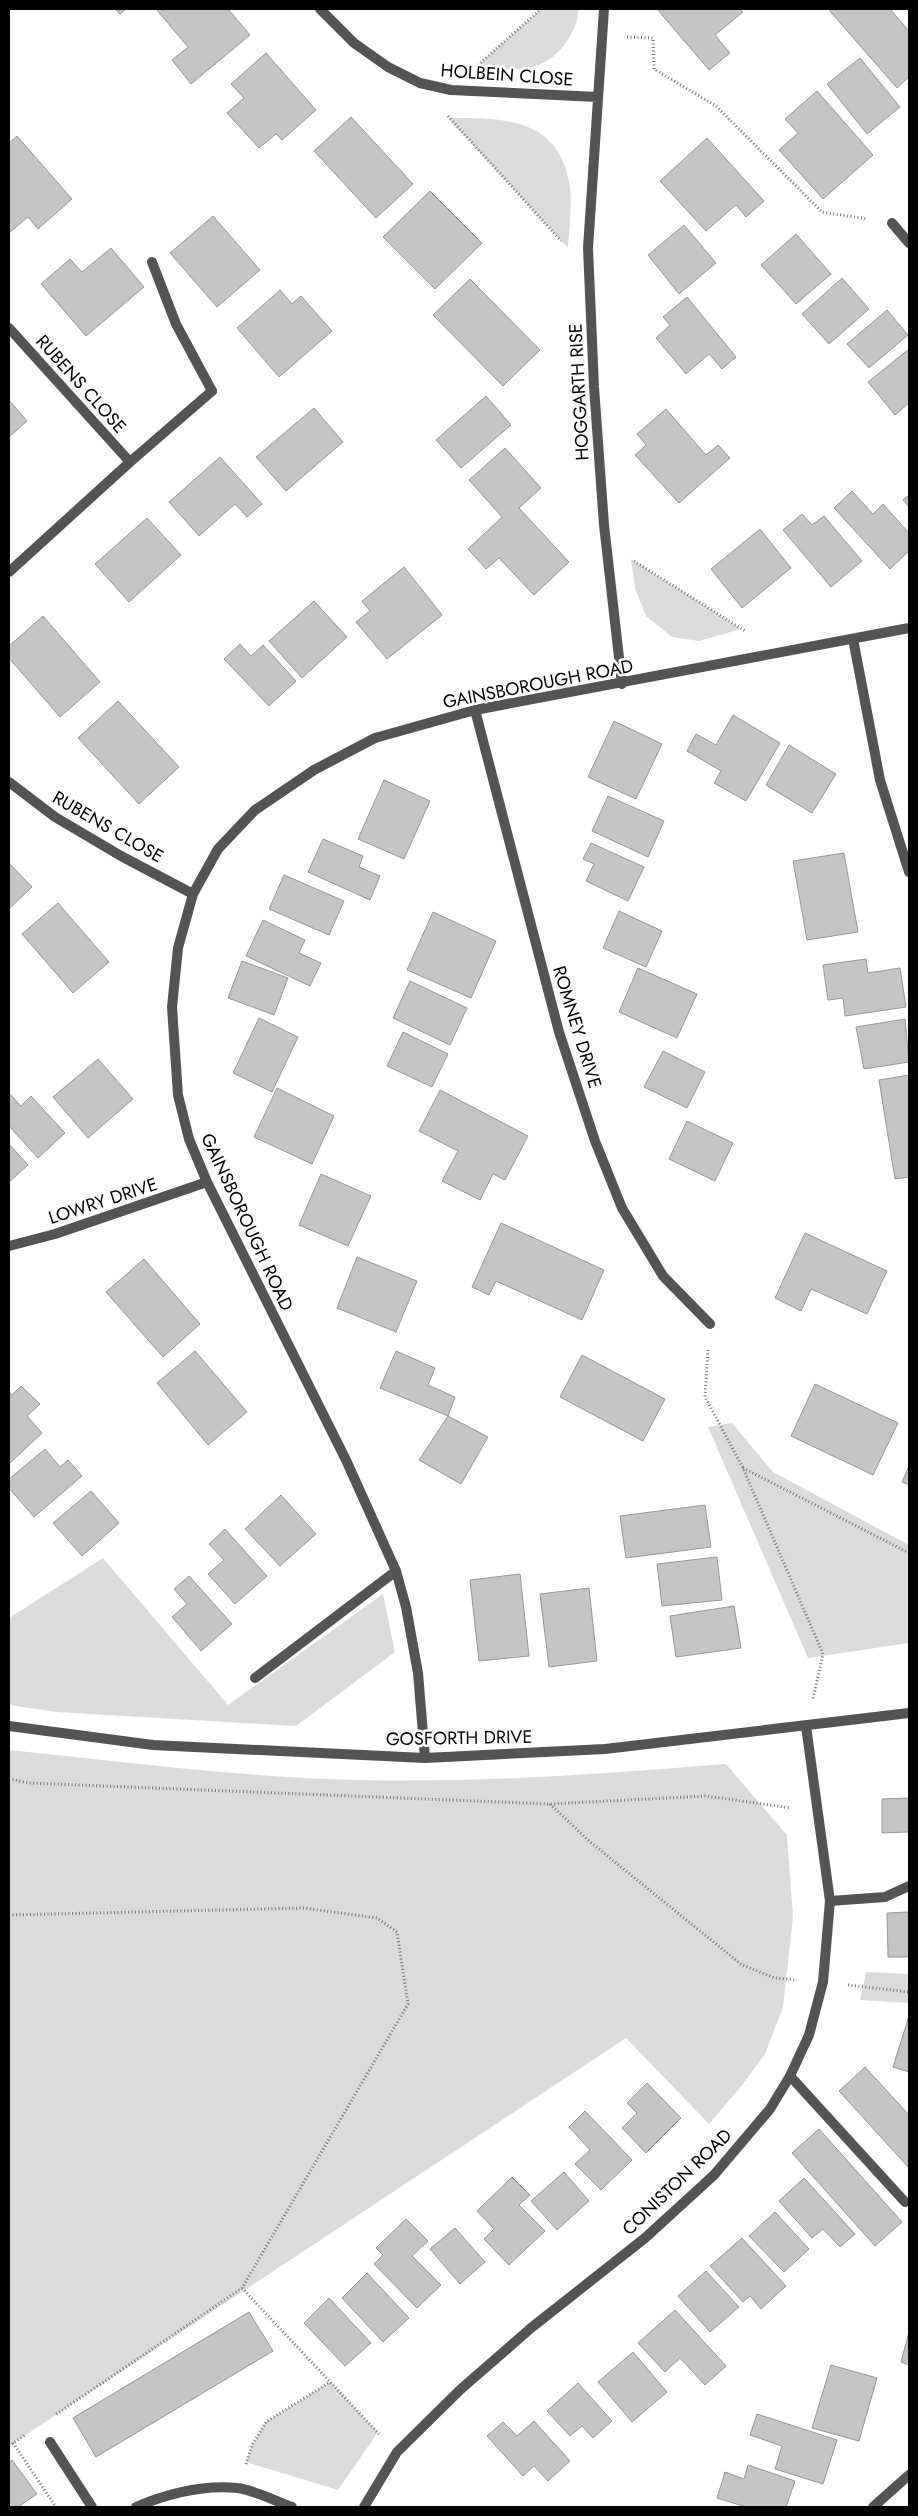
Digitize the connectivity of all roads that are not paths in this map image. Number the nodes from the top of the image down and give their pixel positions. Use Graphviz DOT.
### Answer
graph roads {
  1 [pos="320,9"];
  2 [pos="604,9"];
  3 [pos="598,97"];
  4 [pos="892,223"];
  5 [pos="909,243"];
  6 [pos="152,262"];
  7 [pos="9,328"];
  8 [pos="130,462"];
  9 [pos="9,572"];
  10 [pos="909,628"];
  11 [pos="853,639"];
  12 [pos="622,684"];
  13 [pos="475,710"];
  14 [pos="9,782"];
  15 [pos="909,872"];
  16 [pos="194,894"];
  17 [pos="207,1182"];
  18 [pos="9,1246"];
  19 [pos="710,1324"];
  20 [pos="396,1571"];
  21 [pos="254,1678"];
  22 [pos="909,1713"];
  23 [pos="9,1726"];
  24 [pos="806,1726"];
  25 [pos="425,1758"];
  26 [pos="909,1886"];
  27 [pos="830,1901"];
  28 [pos="790,2076"];
  29 [pos="905,2202"];
  30 [pos="50,2442"];
  31 [pos="909,2475"];
  32 [pos="92,2507"];
  33 [pos="136,2507"];
  34 [pos="292,2507"];
  35 [pos="364,2507"];
  36 [pos="873,2507"];
  1 -- 3 [label="street, HOLBEIN CLOSE"];
  2 -- 3 [label="street, HOGGARTH RISE"];
  3 -- 12 [label="street, HOGGARTH RISE"];
  4 -- 5 [label="street"];
  6 -- 8 [label="street"];
  7 -- 8 [label="street, RUBENS CLOSE"];
  8 -- 9 [label="street"];
  10 -- 11 [label="street, GAINSBOROUGH ROAD"];
  11 -- 12 [label="street, GAINSBOROUGH ROAD"];
  11 -- 15 [label="street"];
  12 -- 13 [label="street, GAINSBOROUGH ROAD"];
  13 -- 16 [label="street, GAINSBOROUGH ROAD"];
  13 -- 19 [label="street, ROMNEY DRIVE"];
  14 -- 16 [label="street, RUBENS CLOSE"];
  16 -- 17 [label="street, GAINSBOROUGH ROAD"];
  17 -- 18 [label="street, LOWRY DRIVE"];
  17 -- 20 [label="street, GAINSBOROUGH ROAD"];
  20 -- 21 [label="street"];
  20 -- 25 [label="street, GAINSBOROUGH ROAD"];
  22 -- 24 [label="street, GOSFORTH DRIVE"];
  23 -- 25 [label="street, GOSFORTH DRIVE"];
  24 -- 25 [label="street, GOSFORTH DRIVE"];
  24 -- 27 [label="street, CONISTON ROAD"];
  26 -- 27 [label="street"];
  27 -- 28 [label="street, CONISTON ROAD"];
  28 -- 29 [label="street"];
  28 -- 35 [label="street, CONISTON ROAD"];
  30 -- 32 [label="street"];
  31 -- 36 [label="street"];
  33 -- 34 [label="street"];
}
